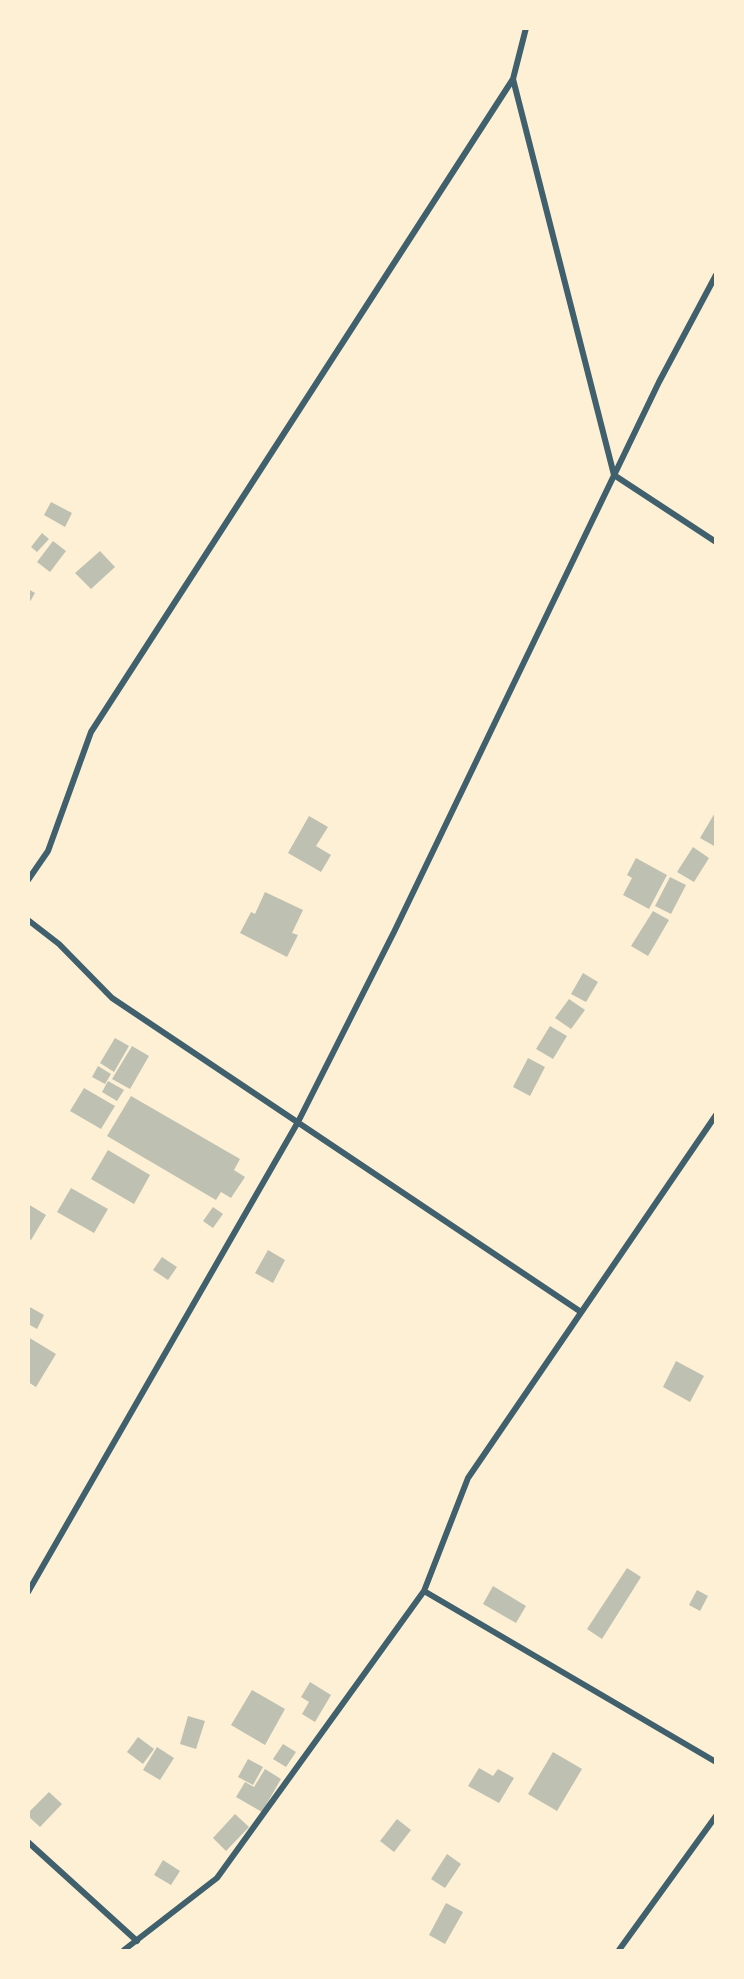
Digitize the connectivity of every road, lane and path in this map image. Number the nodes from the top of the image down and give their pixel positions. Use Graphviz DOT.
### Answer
graph roads {
  1 [pos="526,28"];
  2 [pos="513,79"];
  3 [pos="716,275"];
  4 [pos="614,475"];
  5 [pos="716,542"];
  6 [pos="28,880"];
  7 [pos="28,920"];
  8 [pos="716,1115"];
  9 [pos="298,1122"];
  10 [pos="581,1312"];
  11 [pos="28,1592"];
  12 [pos="424,1592"];
  13 [pos="716,1762"];
  14 [pos="716,1816"];
  15 [pos="28,1842"];
  16 [pos="137,1941"];
  17 [pos="124,1950"];
  18 [pos="619,1950"];
  1 -- 2 [label="street"];
  2 -- 4 [label="street"];
  2 -- 6 [label="street"];
  3 -- 4 [label="street"];
  4 -- 5 [label="street"];
  4 -- 9 [label="street"];
  7 -- 9 [label="street"];
  8 -- 10 [label="street"];
  9 -- 10 [label="street"];
  9 -- 11 [label="street"];
  10 -- 12 [label="street"];
  12 -- 13 [label="street"];
  12 -- 16 [label="street"];
  14 -- 18 [label="street"];
  15 -- 16 [label="street"];
  16 -- 17 [label="street"];
}
